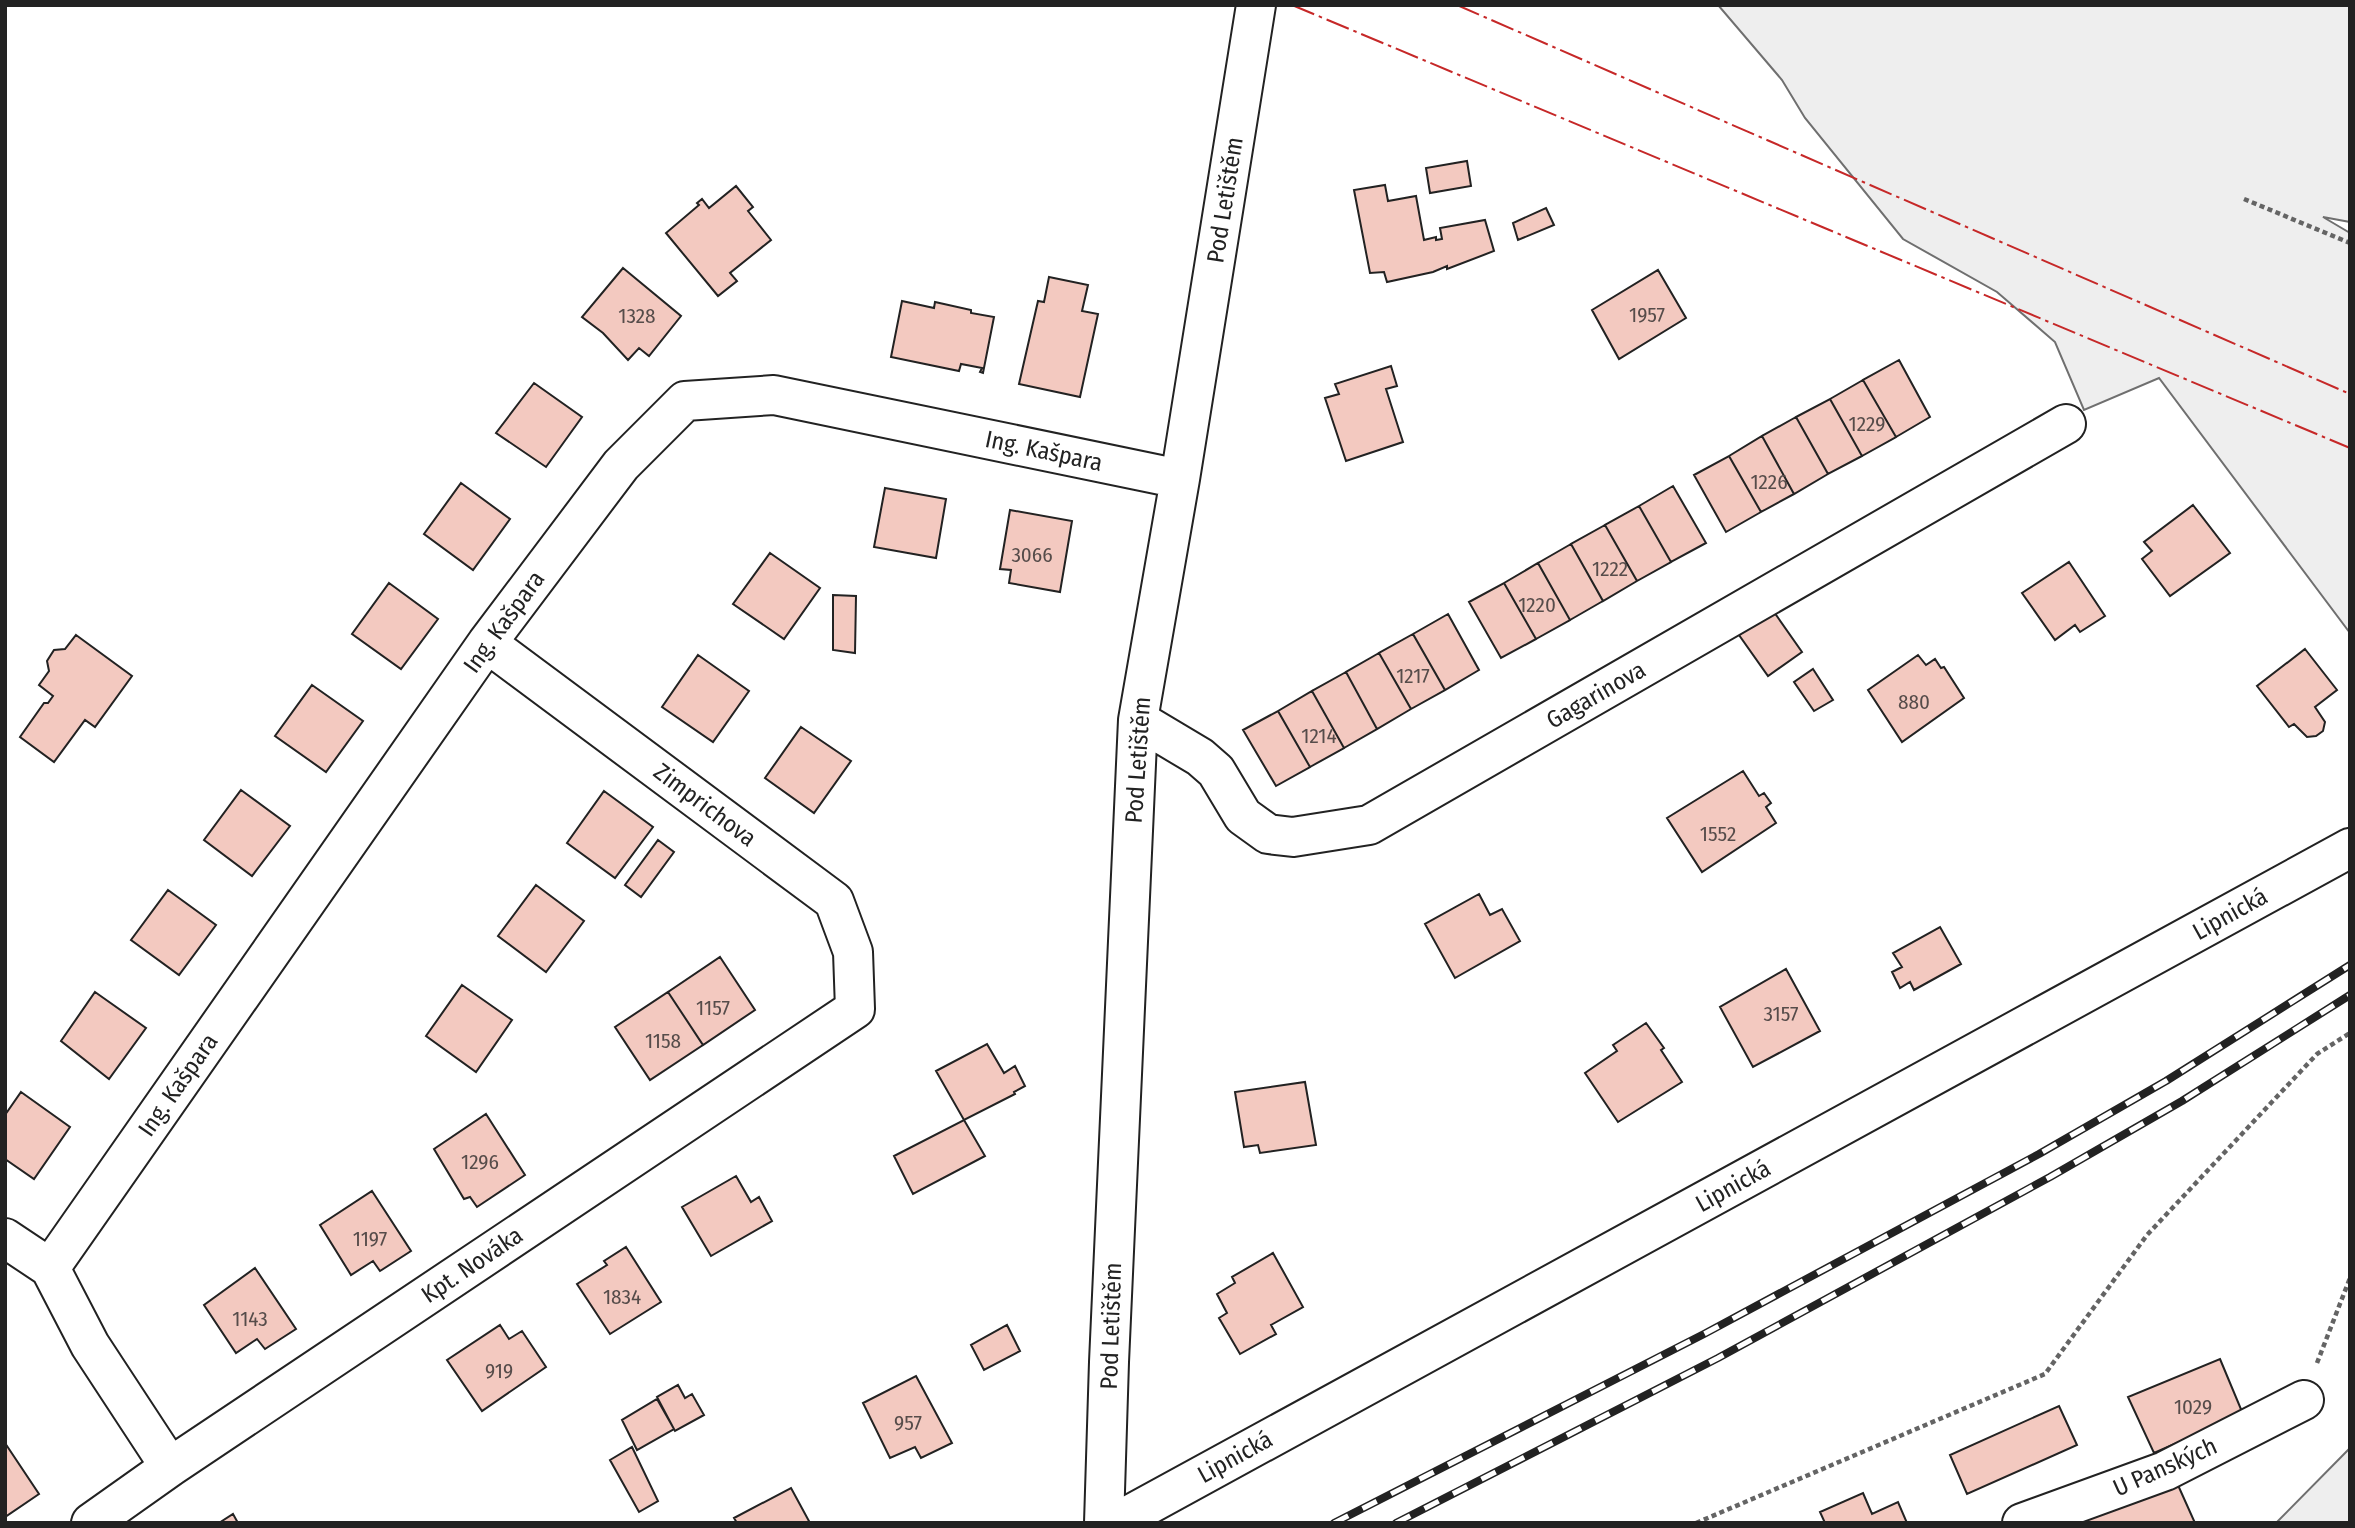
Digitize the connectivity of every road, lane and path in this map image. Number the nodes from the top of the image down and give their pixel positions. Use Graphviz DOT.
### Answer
graph roads {
  1 [pos="1256,5"];
  2 [pos="2244,199"];
  3 [pos="2350,243"];
  4 [pos="2066,424"];
  5 [pos="1180,478"];
  6 [pos="487,643"];
  7 [pos="1138,719"];
  8 [pos="2350,848"];
  9 [pos="855,1009"];
  10 [pos="2350,1033"];
  11 [pos="5,1238"];
  12 [pos="50,1268"];
  13 [pos="2350,1278"];
  14 [pos="2304,1400"];
  15 [pos="170,1467"];
  16 [pos="91,1523"];
  17 [pos="1104,1523"];
  18 [pos="1115,1523"];
  19 [pos="1696,1523"];
  20 [pos="2022,1523"];
  1 -- 5 [label="street, Pod Letištěm"];
  2 -- 3 [label="path"];
  4 -- 7 [label="street, Gagarinova"];
  5 -- 6 [label="street, Ing. Kašpara"];
  5 -- 7 [label="street, Pod Letištěm"];
  6 -- 9 [label="street, Zimprichova"];
  6 -- 12 [label="street, Ing. Kašpara"];
  7 -- 17 [label="street, Pod Letištěm"];
  8 -- 18 [label="street, Lipnická"];
  9 -- 15 [label="street, Kpt. Nováka"];
  10 -- 19 [label="path"];
  11 -- 12 [label="street"];
  12 -- 15 [label="street"];
  13 -- 14 [label="path"];
  14 -- 20 [label="street, U Panských"];
  15 -- 16 [label="street, Kpt. Nováka"];
}
